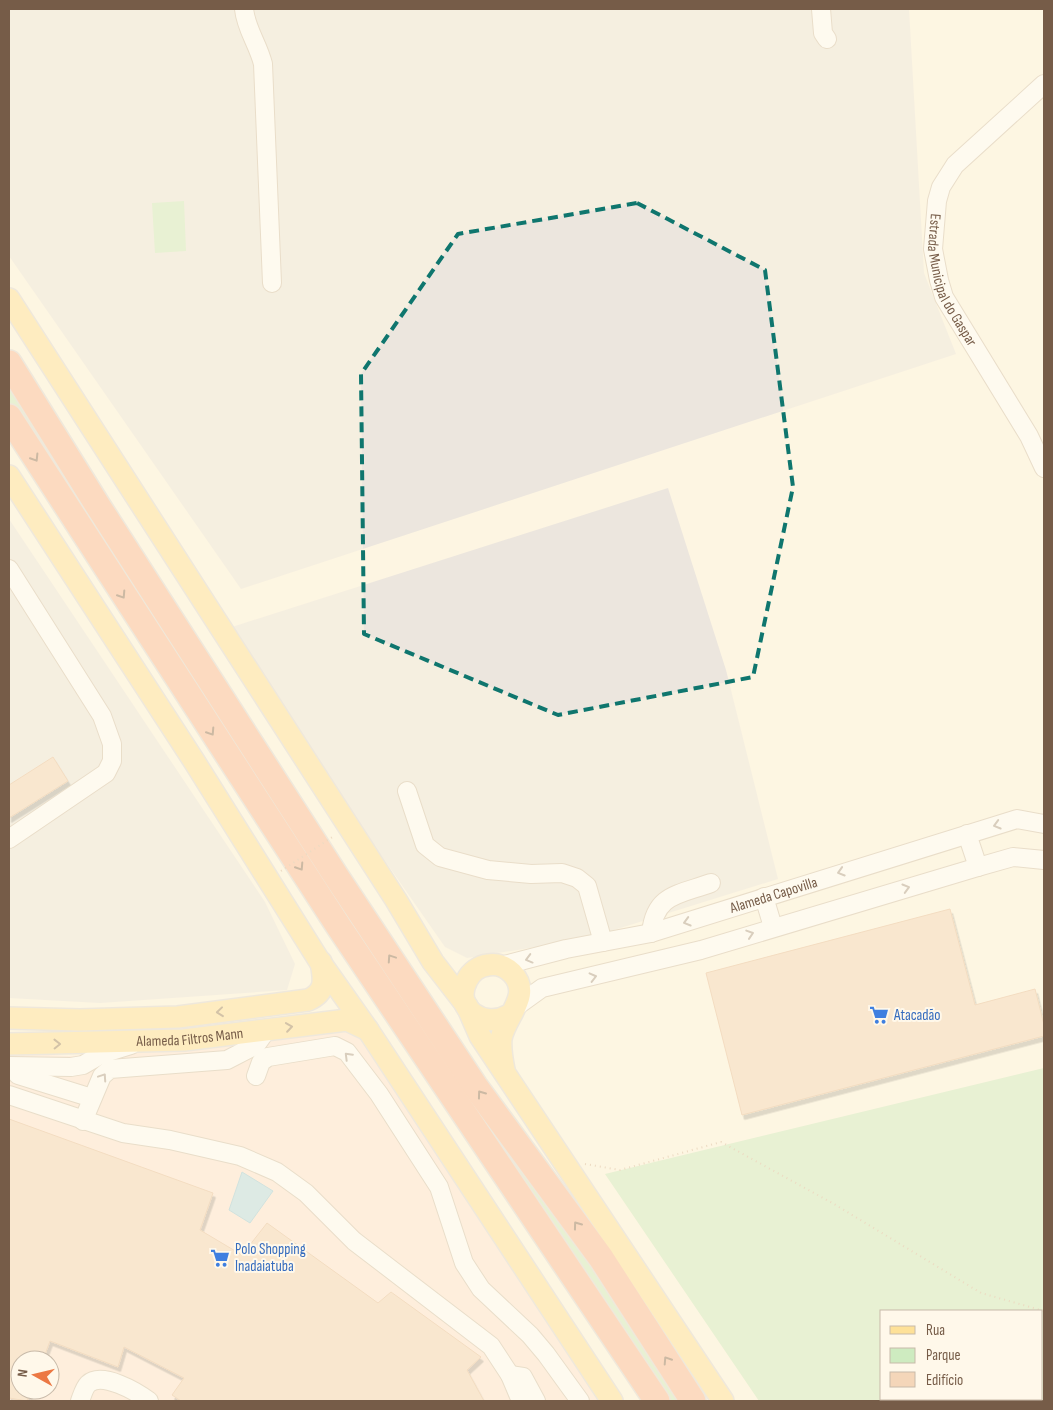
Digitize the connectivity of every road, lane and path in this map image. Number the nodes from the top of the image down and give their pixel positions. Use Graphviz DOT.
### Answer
graph roads {
  1 [pos="244,9"];
  2 [pos="821,9"];
  3 [pos="826,39"];
  4 [pos="1044,84"];
  5 [pos="272,282"];
  6 [pos="9,299"];
  7 [pos="9,362"];
  8 [pos="9,417"];
  9 [pos="1044,468"];
  10 [pos="9,476"];
  11 [pos="9,569"];
  12 [pos="406,791"];
  13 [pos="1044,824"];
  14 [pos="967,834"];
  15 [pos="334,836"];
  16 [pos="9,839"];
  17 [pos="1044,860"];
  18 [pos="978,867"];
  19 [pos="281,871"];
  20 [pos="711,883"];
  21 [pos="764,897"];
  22 [pos="773,927"];
  23 [pos="650,933"];
  24 [pos="603,942"];
  25 [pos="320,962"];
  26 [pos="432,962"];
  27 [pos="501,966"];
  28 [pos="478,968"];
  29 [pos="467,1006"];
  30 [pos="513,1011"];
  31 [pos="178,1017"];
  32 [pos="10,1018"];
  33 [pos="368,1030"];
  34 [pos="266,1031"];
  35 [pos="184,1040"];
  36 [pos="139,1042"];
  37 [pos="10,1044"];
  38 [pos="9,1066"];
  39 [pos="505,1075"];
  40 [pos="256,1076"];
  41 [pos="26,1078"];
  42 [pos="14,1097"];
  43 [pos="92,1098"];
  44 [pos="83,1121"];
  45 [pos="562,1159"];
  46 [pos="1040,1310"];
  47 [pos="510,1375"];
  48 [pos="80,1401"];
  49 [pos="149,1401"];
  50 [pos="521,1401"];
  51 [pos="536,1401"];
  52 [pos="580,1401"];
  53 [pos="612,1401"];
  54 [pos="657,1401"];
  55 [pos="693,1401"];
  56 [pos="723,1401"];
  1 -- 5 [label="street"];
  2 -- 3 [label="street"];
  4 -- 9 [label="street, Estrada Municipal do Gaspar"];
  6 -- 26 [label="main road"];
  55 -- 7 [label="highway, one-way"];
  8 -- 54 [label="highway, one-way"];
  10 -- 25 [label="main road"];
  11 -- 16 [label="street"];
  12 -- 24 [label="street"];
  13 -- 14 [label="street, Alameda Capovilla, one-way"];
  14 -- 18 [label="street"];
  14 -- 21 [label="street, Alameda Capovilla, one-way"];
  15 -- 19 [label="path, bridge"];
  17 -- 18 [label="street, Alameda Capovilla"];
  22 -- 18 [label="street, Alameda Capovilla, one-way"];
  20 -- 23 [label="street"];
  21 -- 22 [label="street"];
  21 -- 23 [label="street, Alameda Capovilla, one-way"];
  30 -- 22 [label="street, Alameda Capovilla, one-way"];
  23 -- 24 [label="street, Alameda Capovilla"];
  24 -- 27 [label="street, Alameda Capovilla, one-way"];
  25 -- 31 [label="main road, Alameda Filtros Mann, one-way"];
  25 -- 33 [label="main road"];
  26 -- 28 [label="main road"];
  26 -- 29 [label="main road"];
  27 -- 28 [label="main road"];
  27 -- 30 [label="main road"];
  28 -- 29 [label="main road"];
  29 -- 30 [label="main road"];
  29 -- 39 [label="main road"];
  30 -- 39 [label="main road"];
  31 -- 32 [label="main road, Alameda Filtros Mann"];
  31 -- 35 [label="main road"];
  32 -- 37 [label="main road"];
  34 -- 33 [label="main road, Alameda Filtros Mann, one-way"];
  33 -- 53 [label="main road"];
  34 -- 35 [label="main road, Alameda Filtros Mann"];
  43 -- 34 [label="street, one-way"];
  35 -- 36 [label="main road, Alameda Filtros Mann"];
  37 -- 36 [label="main road, Alameda Filtros Mann, one-way"];
  36 -- 38 [label="street"];
  38 -- 41 [label="street"];
  39 -- 45 [label="main road"];
  52 -- 40 [label="street, one-way"];
  41 -- 42 [label="street"];
  41 -- 43 [label="street"];
  42 -- 44 [label="street"];
  43 -- 44 [label="street"];
  44 -- 47 [label="street"];
  45 -- 46 [label="path"];
  45 -- 56 [label="main road"];
  47 -- 50 [label="street"];
  47 -- 51 [label="street"];
  48 -- 49 [label="street"];
}
